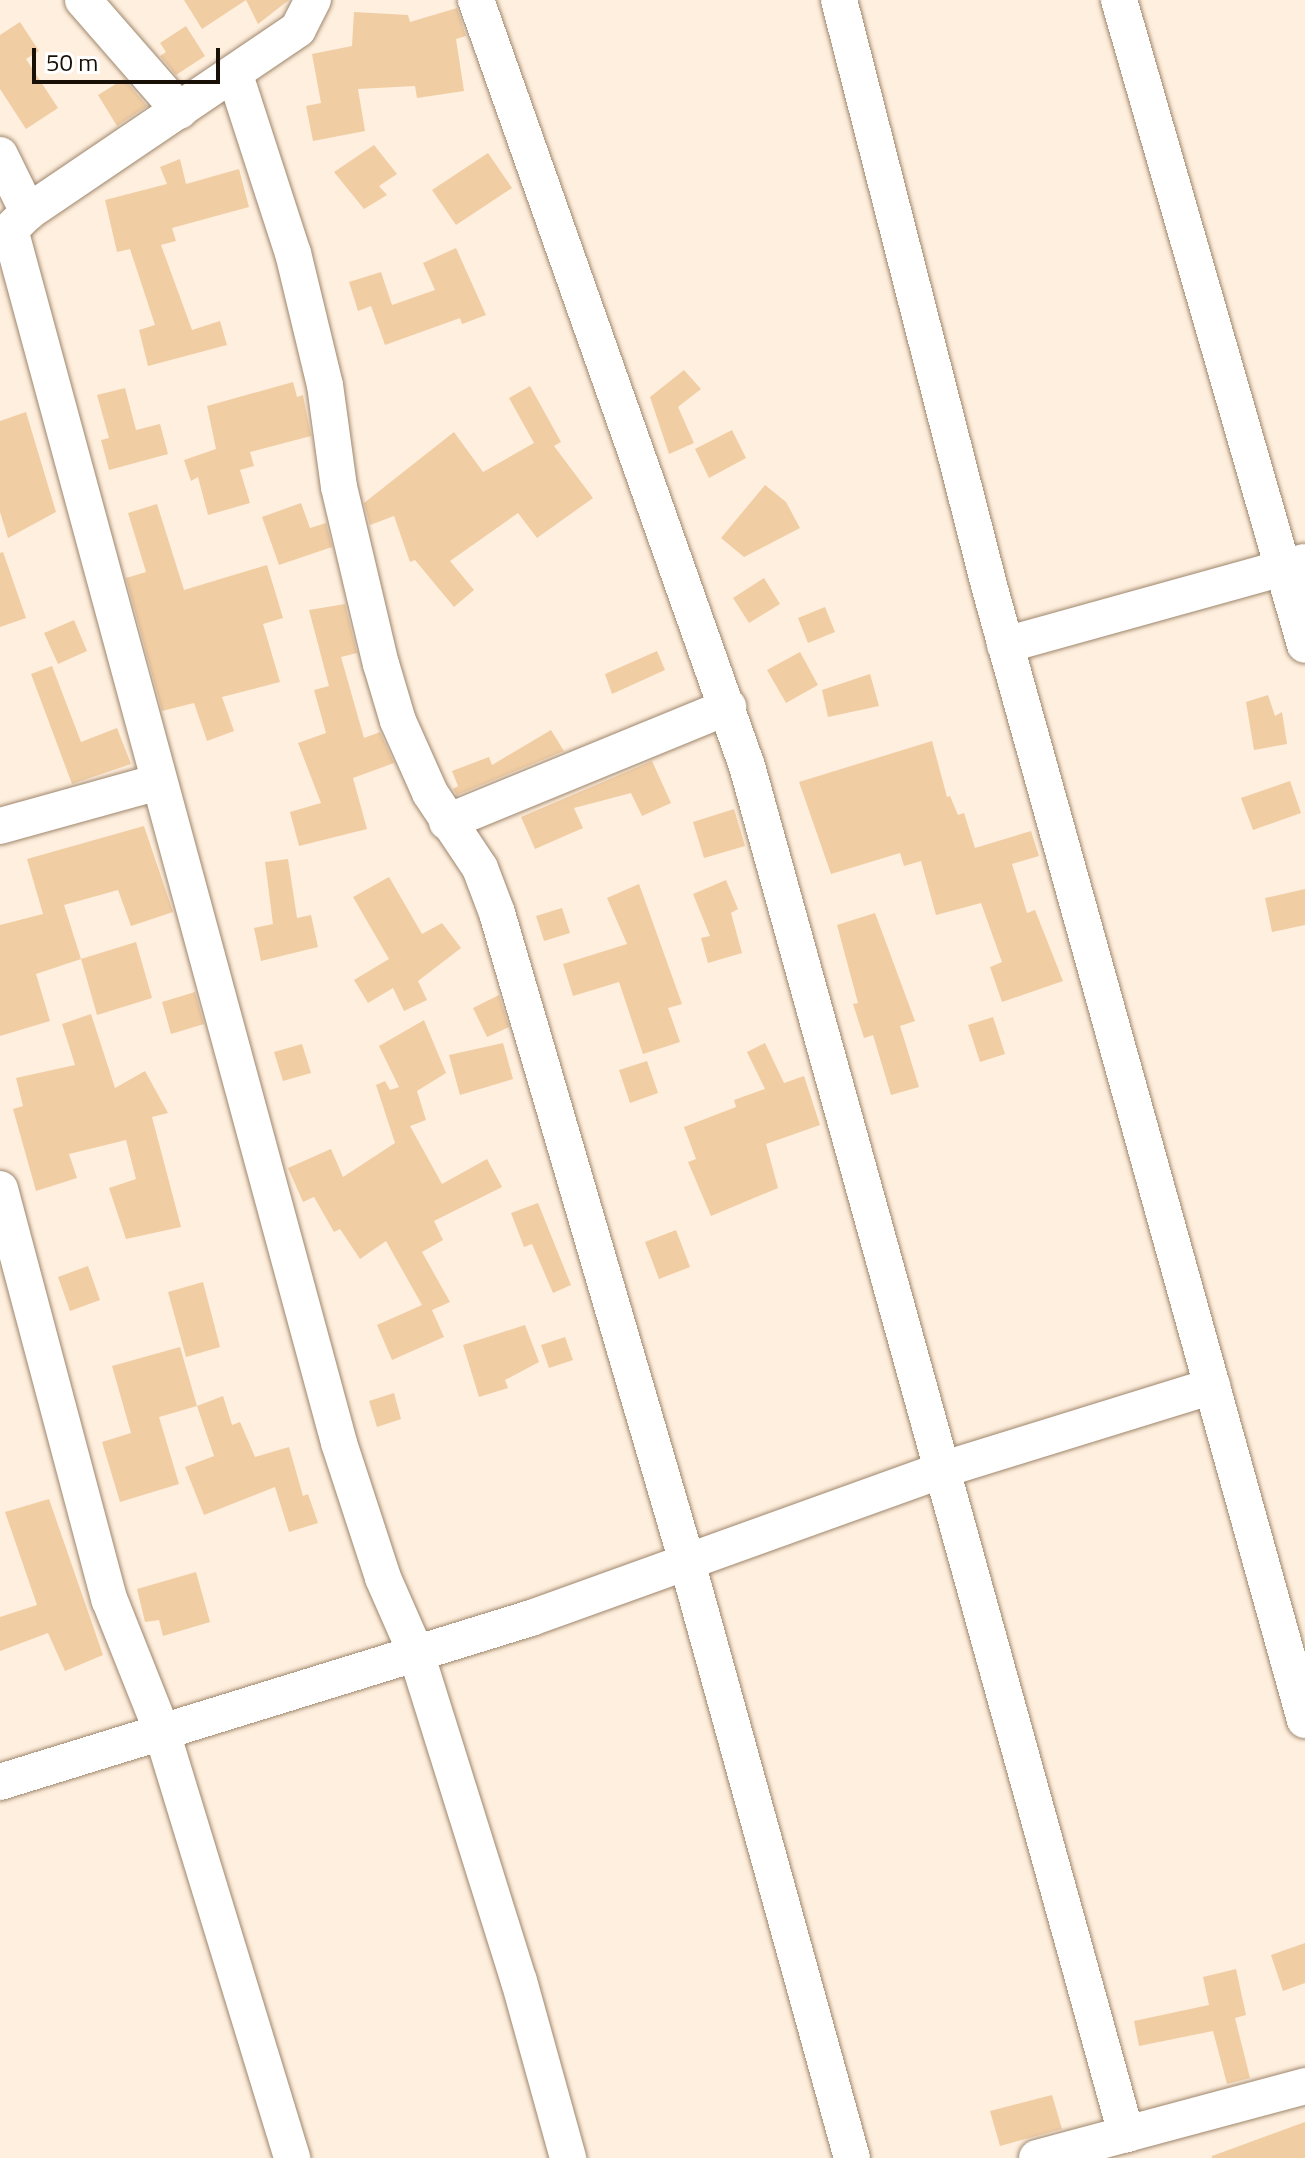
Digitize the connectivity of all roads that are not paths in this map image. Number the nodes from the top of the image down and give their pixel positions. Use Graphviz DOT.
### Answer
graph roads {
  1 [pos="83,0"];
  2 [pos="313,0"];
  3 [pos="476,0"];
  4 [pos="839,0"];
  5 [pos="1119,0"];
  6 [pos="235,75"];
  7 [pos="180,111"];
  8 [pos="0,155"];
  9 [pos="13,228"];
  10 [pos="1295,565"];
  11 [pos="1005,645"];
  12 [pos="1305,645"];
  13 [pos="728,707"];
  14 [pos="159,782"];
  15 [pos="447,822"];
  16 [pos="0,826"];
  17 [pos="0,1189"];
  18 [pos="1212,1386"];
  19 [pos="941,1470"];
  20 [pos="687,1562"];
  21 [pos="416,1653"];
  22 [pos="1305,1720"];
  23 [pos="161,1729"];
  24 [pos="0,1782"];
  25 [pos="1305,2086"];
  26 [pos="1126,2134"];
  27 [pos="292,2158"];
  28 [pos="568,2158"];
  29 [pos="852,2158"];
  30 [pos="1037,2158"];
  1 -- 7 [label="street"];
  2 -- 6 [label="street"];
  3 -- 13 [label="street"];
  4 -- 11 [label="street"];
  5 -- 10 [label="street"];
  6 -- 7 [label="street"];
  6 -- 15 [label="street"];
  7 -- 9 [label="street"];
  8 -- 9 [label="street"];
  9 -- 14 [label="street"];
  10 -- 11 [label="street"];
  10 -- 12 [label="street"];
  11 -- 18 [label="street"];
  13 -- 15 [label="street"];
  13 -- 19 [label="street"];
  14 -- 16 [label="street"];
  14 -- 21 [label="street"];
  15 -- 20 [label="street"];
  17 -- 23 [label="street"];
  18 -- 19 [label="street"];
  18 -- 22 [label="street"];
  19 -- 20 [label="street"];
  19 -- 26 [label="street"];
  20 -- 21 [label="street"];
  20 -- 29 [label="street"];
  21 -- 23 [label="street"];
  21 -- 28 [label="street"];
  23 -- 24 [label="street"];
  23 -- 27 [label="street"];
  25 -- 26 [label="street"];
  26 -- 30 [label="street"];
}
